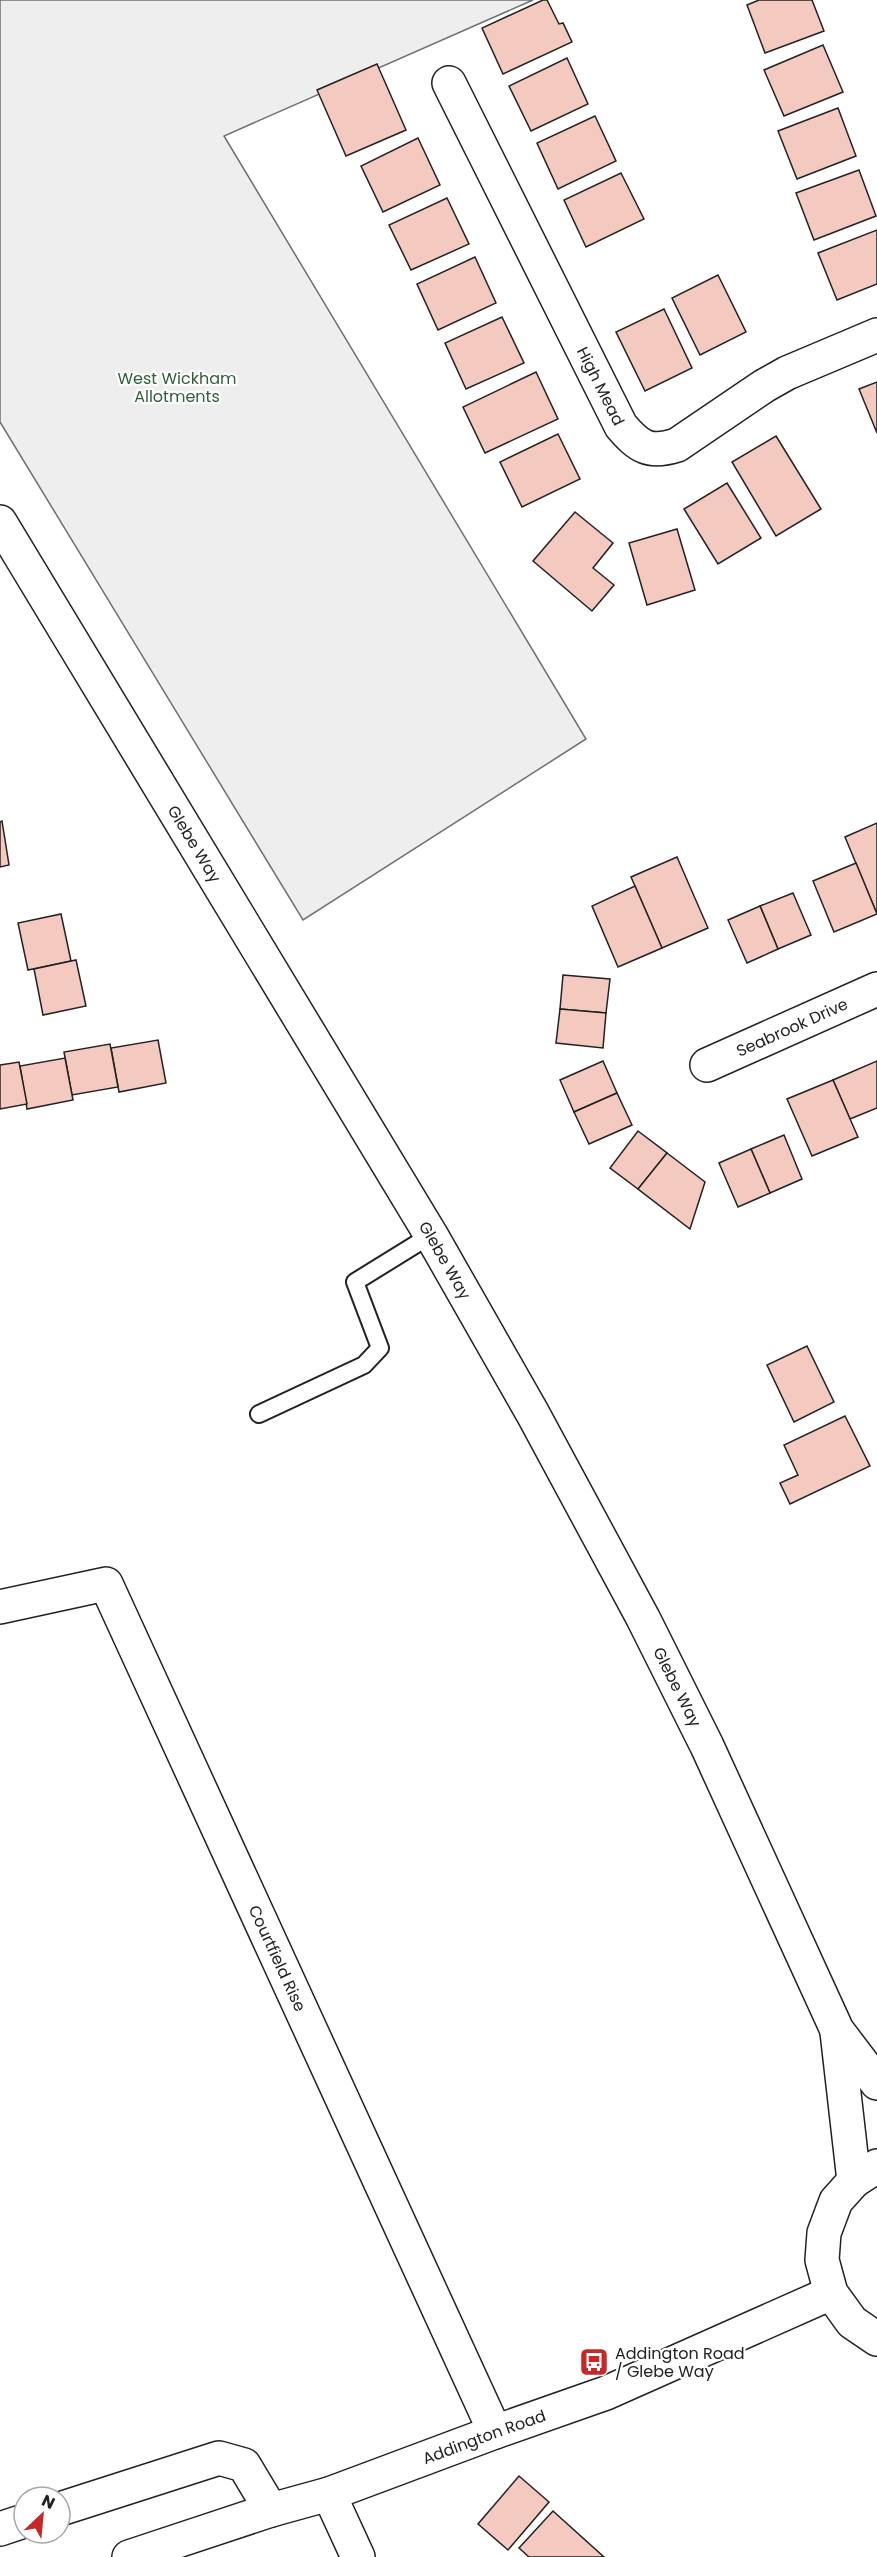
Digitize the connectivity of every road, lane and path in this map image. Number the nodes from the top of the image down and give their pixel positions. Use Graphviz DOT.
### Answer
graph roads {
  1 [pos="449,83"];
  2 [pos="877,335"];
  3 [pos="0,522"];
  4 [pos="877,989"];
  5 [pos="707,1065"];
  6 [pos="431,1235"];
  7 [pos="258,1414"];
  8 [pos="0,1607"];
  9 [pos="837,2030"];
  10 [pos="877,2083"];
  11 [pos="866,2174"];
  12 [pos="831,2293"];
  13 [pos="877,2340"];
  14 [pos="495,2432"];
  15 [pos="329,2494"];
  16 [pos="72,2506"];
  17 [pos="271,2510"];
  18 [pos="129,2557"];
  19 [pos="358,2557"];
  1 -- 2 [label="main road, High Mead"];
  3 -- 6 [label="main road, Glebe Way"];
  4 -- 5 [label="main road, Seabrook Drive"];
  6 -- 7 [label="lane"];
  6 -- 9 [label="main road, Glebe Way"];
  8 -- 14 [label="main road, Courtfield Rise"];
  9 -- 10 [label="main road, Glebe Way"];
  9 -- 11 [label="main road, Glebe Way"];
  11 -- 12 [label="main road"];
  12 -- 13 [label="main road"];
  12 -- 14 [label="main road, Addington Road"];
  14 -- 15 [label="main road, Addington Road"];
  15 -- 17 [label="main road, Addington Road"];
  15 -- 19 [label="main road"];
  16 -- 17 [label="main road"];
  17 -- 18 [label="main road, Addington Road"];
}
